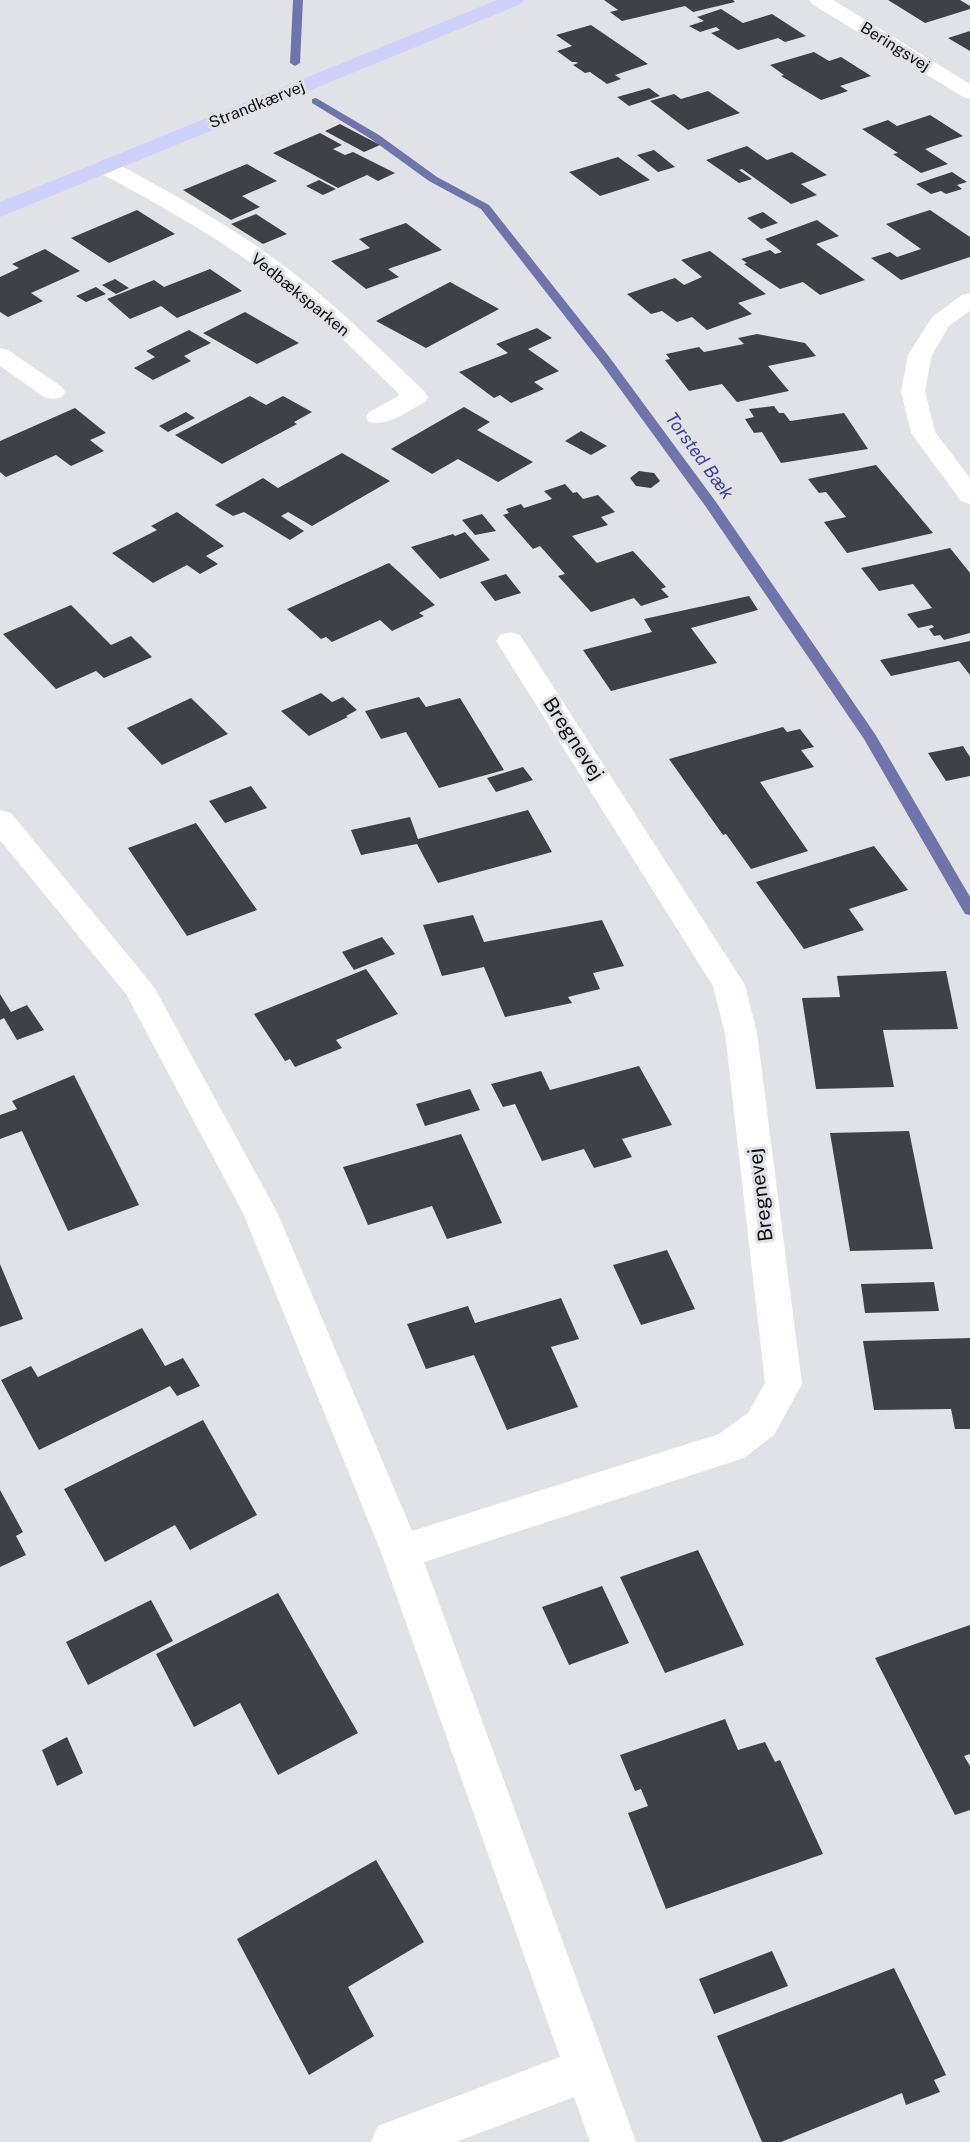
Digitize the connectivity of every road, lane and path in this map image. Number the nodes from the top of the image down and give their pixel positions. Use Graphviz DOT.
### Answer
graph roads {
  1 [pos="514,0"];
  2 [pos="819,0"];
  3 [pos="970,93"];
  4 [pos="106,166"];
  5 [pos="0,210"];
  6 [pos="970,300"];
  7 [pos="0,355"];
  8 [pos="53,392"];
  9 [pos="378,417"];
  10 [pos="970,496"];
  11 [pos="510,641"];
  12 [pos="0,820"];
  13 [pos="401,1552"];
  14 [pos="586,2070"];
  15 [pos="394,2142"];
  16 [pos="614,2142"];
  1 -- 4 [label="main road, Strandkærvej"];
  2 -- 3 [label="street, Beringsvej"];
  4 -- 5 [label="main road, Strandkærvej"];
  4 -- 9 [label="street, Vedbæksparken"];
  6 -- 10 [label="street"];
  7 -- 8 [label="street"];
  11 -- 13 [label="street, Bregnevej"];
  12 -- 13 [label="street"];
  13 -- 14 [label="street"];
  14 -- 15 [label="street"];
  14 -- 16 [label="street"];
}
